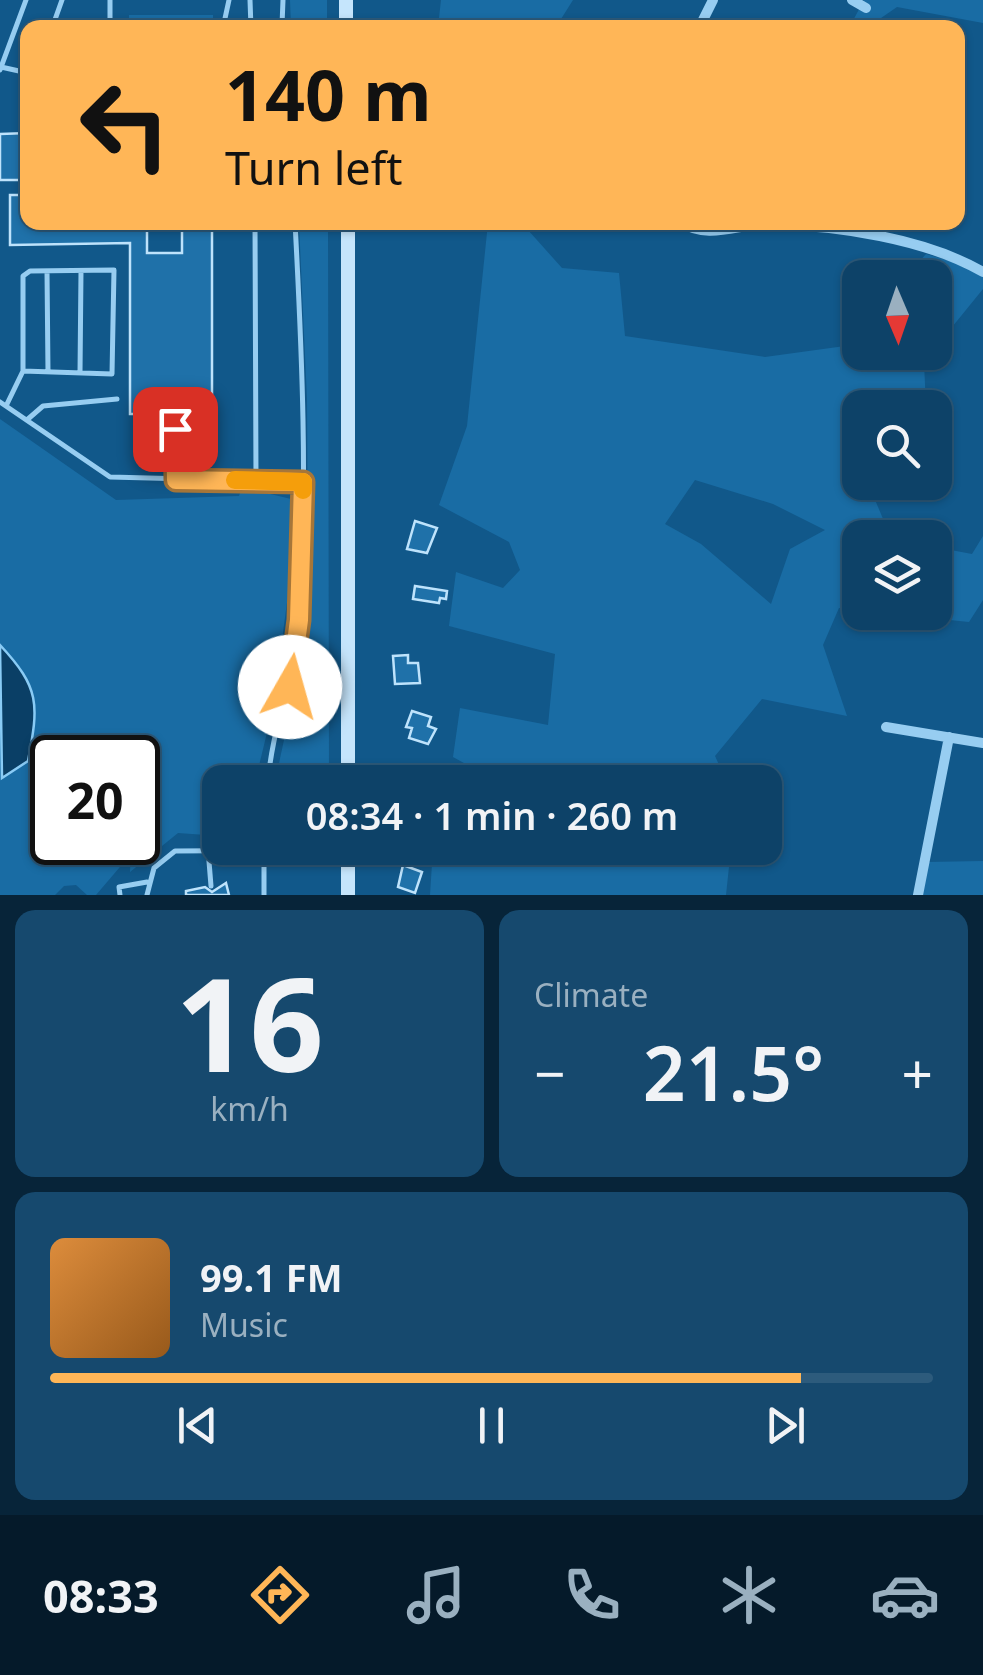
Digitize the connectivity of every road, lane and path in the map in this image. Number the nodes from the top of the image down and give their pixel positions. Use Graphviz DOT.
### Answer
graph roads {
  1 [pos="26,0"];
  2 [pos="852,0"];
  3 [pos="866,8"];
  4 [pos="1,68"];
  5 [pos="255,230"];
  6 [pos="295,230"];
  7 [pos="348,230"];
  8 [pos="821,230"];
  9 [pos="47,271"];
  10 [pos="80,271"];
  11 [pos="983,272"];
  12 [pos="23,371"];
  13 [pos="48,372"];
  14 [pos="80,373"];
  15 [pos="117,400"];
  16 [pos="4,403"];
  17 [pos="28,419"];
  18 [pos="208,428"];
  19 [pos="176,480"];
  20 [pos="256,480"];
  21 [pos="303,482"];
  22 [pos="886,727"];
  23 [pos="948,737"];
  24 [pos="983,743"];
  25 [pos="272,765"];
  26 [pos="348,765"];
  27 [pos="202,849"];
  28 [pos="209,865"];
  29 [pos="264,865"];
  30 [pos="348,865"];
  31 [pos="148,882"];
  32 [pos="210,886"];
  33 [pos="120,895"];
  34 [pos="148,895"];
  35 [pos="264,895"];
  36 [pos="348,895"];
  37 [pos="918,895"];
  1 -- 4 [label="lane"];
  2 -- 3 [label="street"];
  5 -- 20 [label="lane"];
  6 -- 21 [label="lane"];
  7 -- 26 [label="street"];
  8 -- 11 [label="street"];
  9 -- 10 [label="lane"];
  9 -- 12 [label="lane"];
  9 -- 13 [label="lane"];
  10 -- 14 [label="lane"];
  10 -- 14 [label="lane"];
  12 -- 13 [label="lane"];
  12 -- 16 [label="lane"];
  13 -- 14 [label="lane"];
  15 -- 17 [label="lane"];
  16 -- 17 [label="lane"];
  17 -- 19 [label="lane"];
  18 -- 19 [label="lane"];
  19 -- 20 [label="lane"];
  20 -- 21 [label="lane"];
  21 -- 25 [label="lane"];
  22 -- 23 [label="street"];
  23 -- 24 [label="street"];
  23 -- 37 [label="street"];
  27 -- 31 [label="lane"];
  28 -- 32 [label="lane"];
  29 -- 35 [label="lane"];
  30 -- 36 [label="street"];
  31 -- 33 [label="lane"];
  31 -- 34 [label="lane"];
}
